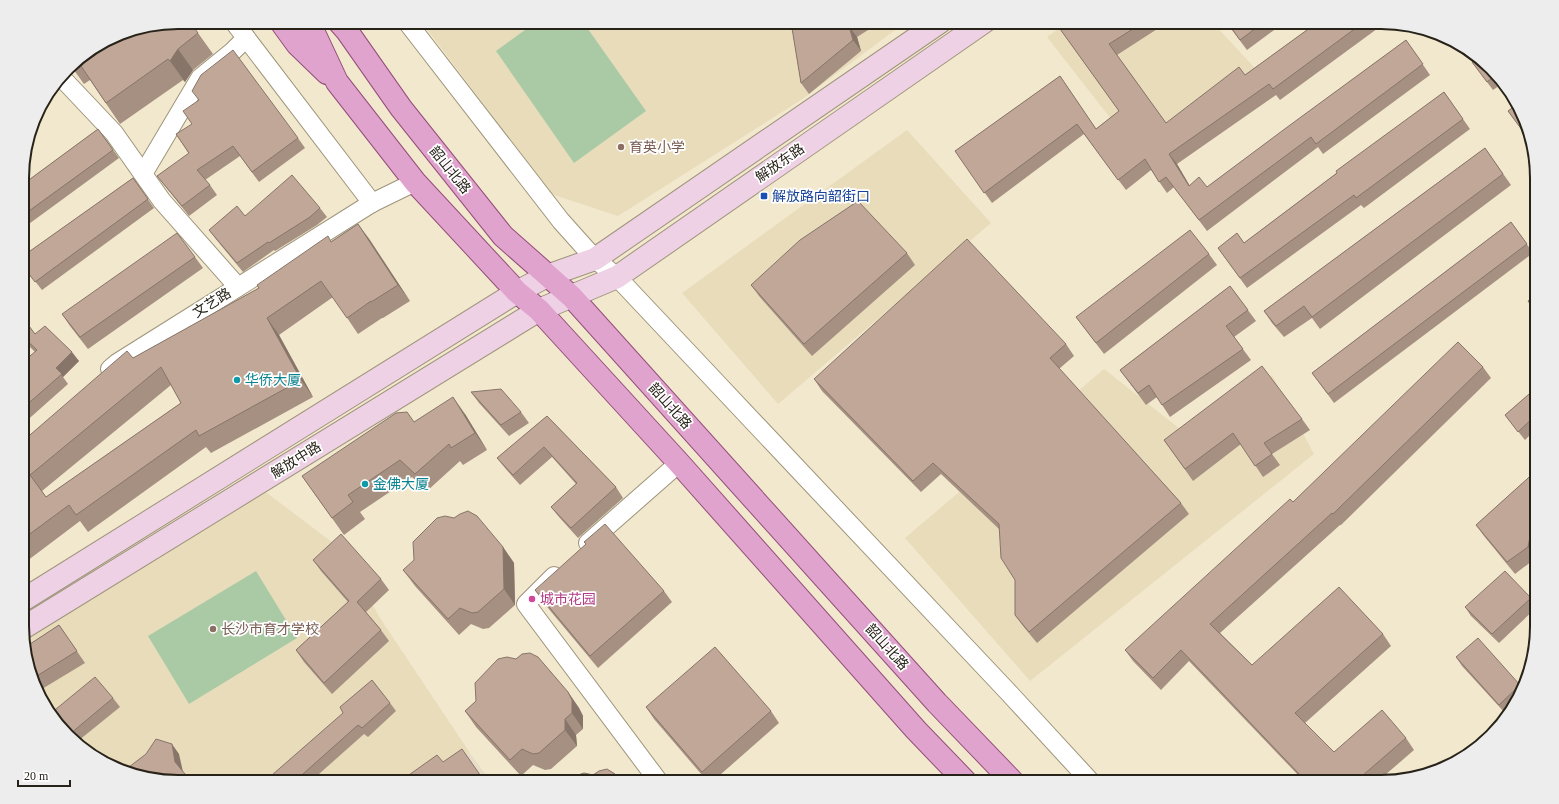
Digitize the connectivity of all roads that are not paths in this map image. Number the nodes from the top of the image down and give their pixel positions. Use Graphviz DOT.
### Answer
graph roads {
  1 [pos="239,29"];
  2 [pos="287,29"];
  3 [pos="311,29"];
  4 [pos="346,29"];
  5 [pos="412,29"];
  6 [pos="930,29"];
  7 [pos="974,29"];
  8 [pos="246,38"];
  9 [pos="65,81"];
  10 [pos="337,82"];
  11 [pos="143,174"];
  12 [pos="415,182"];
  13 [pos="372,203"];
  14 [pos="595,259"];
  15 [pos="547,276"];
  16 [pos="617,277"];
  17 [pos="238,287"];
  18 [pos="517,292"];
  19 [pos="572,297"];
  20 [pos="539,310"];
  21 [pos="100,378"];
  22 [pos="679,463"];
  23 [pos="29,596"];
  24 [pos="29,624"];
  25 [pos="654,775"];
  26 [pos="959,775"];
  27 [pos="1006,775"];
  28 [pos="1085,775"];
  1 -- 8 [label="street"];
  2 -- 10 [label="main road"];
  3 -- 10 [label="main road"];
  4 -- 15 [label="main road, 韶山北路"];
  5 -- 14 [label="street"];
  6 -- 14 [label="main road, 解放东路"];
  7 -- 16 [label="main road, 解放东路"];
  8 -- 11 [label="street"];
  8 -- 13 [label="street"];
  9 -- 11 [label="street"];
  10 -- 12 [label="main road"];
  11 -- 17 [label="street"];
  12 -- 13 [label="street, 文艺路"];
  12 -- 18 [label="main road"];
  13 -- 17 [label="street, 文艺路"];
  14 -- 15 [label="main road, 解放东路"];
  14 -- 16 [label="street"];
  15 -- 18 [label="main road, 解放中路"];
  15 -- 19 [label="main road, 韶山北路"];
  16 -- 19 [label="main road, 解放东路"];
  16 -- 28 [label="street"];
  17 -- 21 [label="street, 文艺路"];
  18 -- 20 [label="main road"];
  18 -- 23 [label="main road, 解放中路"];
  19 -- 20 [label="main road, 解放中路"];
  19 -- 27 [label="main road, 韶山北路"];
  20 -- 22 [label="main road"];
  20 -- 24 [label="main road, 解放中路"];
  22 -- 25 [label="street"];
  22 -- 26 [label="main road"];
}
